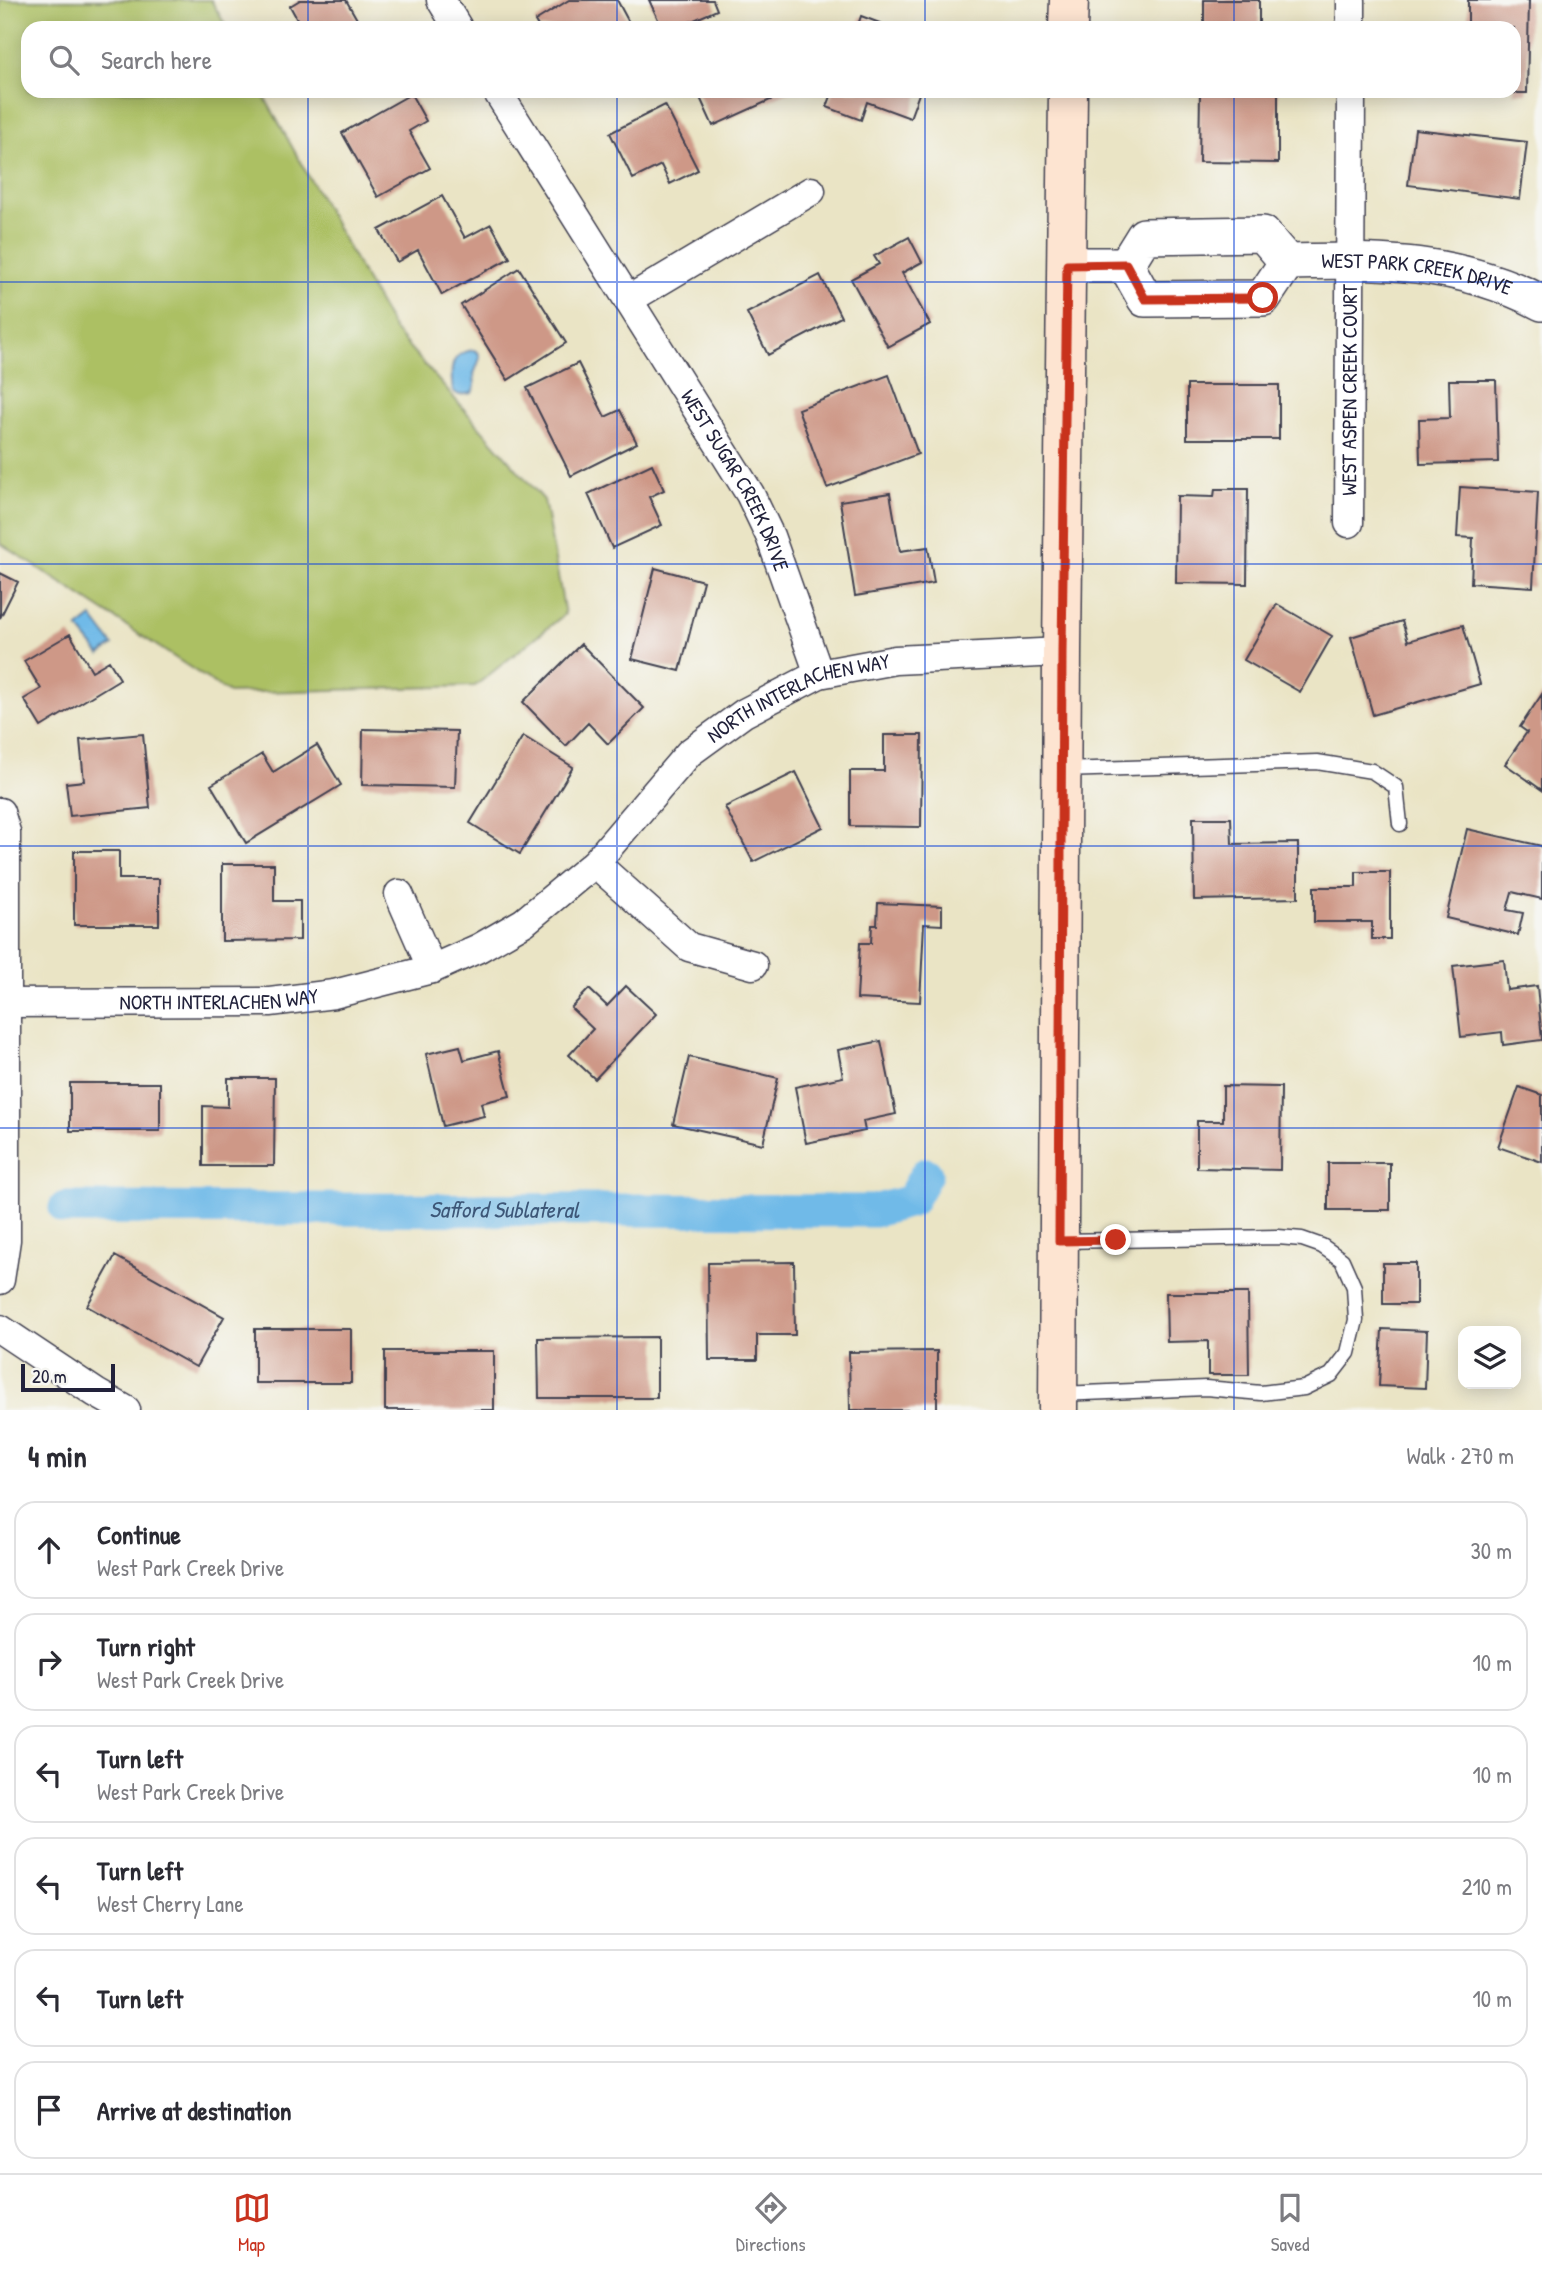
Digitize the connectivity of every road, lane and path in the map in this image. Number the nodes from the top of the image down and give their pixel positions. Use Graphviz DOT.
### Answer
graph roads {
  1 [pos="440,0"];
  2 [pos="1069,0"];
  3 [pos="1352,0"];
  4 [pos="454,21"];
  5 [pos="1068,21"];
  6 [pos="1351,21"];
  7 [pos="501,98"];
  8 [pos="1068,98"];
  9 [pos="1351,98"];
  10 [pos="811,191"];
  11 [pos="1350,260"];
  12 [pos="1287,262"];
  13 [pos="1126,264"];
  14 [pos="1067,265"];
  15 [pos="628,300"];
  16 [pos="1542,303"];
  17 [pos="1349,523"];
  18 [pos="1062,652"];
  19 [pos="819,674"];
  20 [pos="1061,770"];
  21 [pos="0,812"];
  22 [pos="1400,824"];
  23 [pos="595,863"];
  24 [pos="399,894"];
  25 [pos="753,965"];
  26 [pos="432,969"];
  27 [pos="2,1003"];
  28 [pos="1059,1241"];
  29 [pos="0,1280"];
  30 [pos="0,1329"];
  31 [pos="1058,1402"];
  32 [pos="126,1410"];
  1 -- 4 [label="street"];
  2 -- 5 [label="main road"];
  3 -- 6 [label="street"];
  7 -- 15 [label="street, WEST SUGAR CREEK DRIVE"];
  8 -- 14 [label="main road"];
  9 -- 11 [label="street, WEST ASPEN CREEK COURT"];
  10 -- 15 [label="street"];
  11 -- 12 [label="street, WEST PARK CREEK DRIVE"];
  11 -- 16 [label="street, WEST PARK CREEK DRIVE"];
  11 -- 17 [label="street, WEST ASPEN CREEK COURT"];
  12 -- 13 [label="street"];
  12 -- 13 [label="street"];
  13 -- 14 [label="street"];
  14 -- 18 [label="main road"];
  15 -- 19 [label="street, WEST SUGAR CREEK DRIVE"];
  18 -- 19 [label="street, NORTH INTERLACHEN WAY"];
  18 -- 20 [label="main road"];
  19 -- 23 [label="street, NORTH INTERLACHEN WAY"];
  20 -- 22 [label="lane"];
  20 -- 28 [label="main road"];
  21 -- 27 [label="street"];
  23 -- 25 [label="street"];
  23 -- 26 [label="street, NORTH INTERLACHEN WAY"];
  24 -- 26 [label="street"];
  26 -- 27 [label="street, NORTH INTERLACHEN WAY"];
  27 -- 29 [label="street"];
  28 -- 31 [label="main road"];
  28 -- 31 [label="lane"];
  30 -- 32 [label="street"];
}
